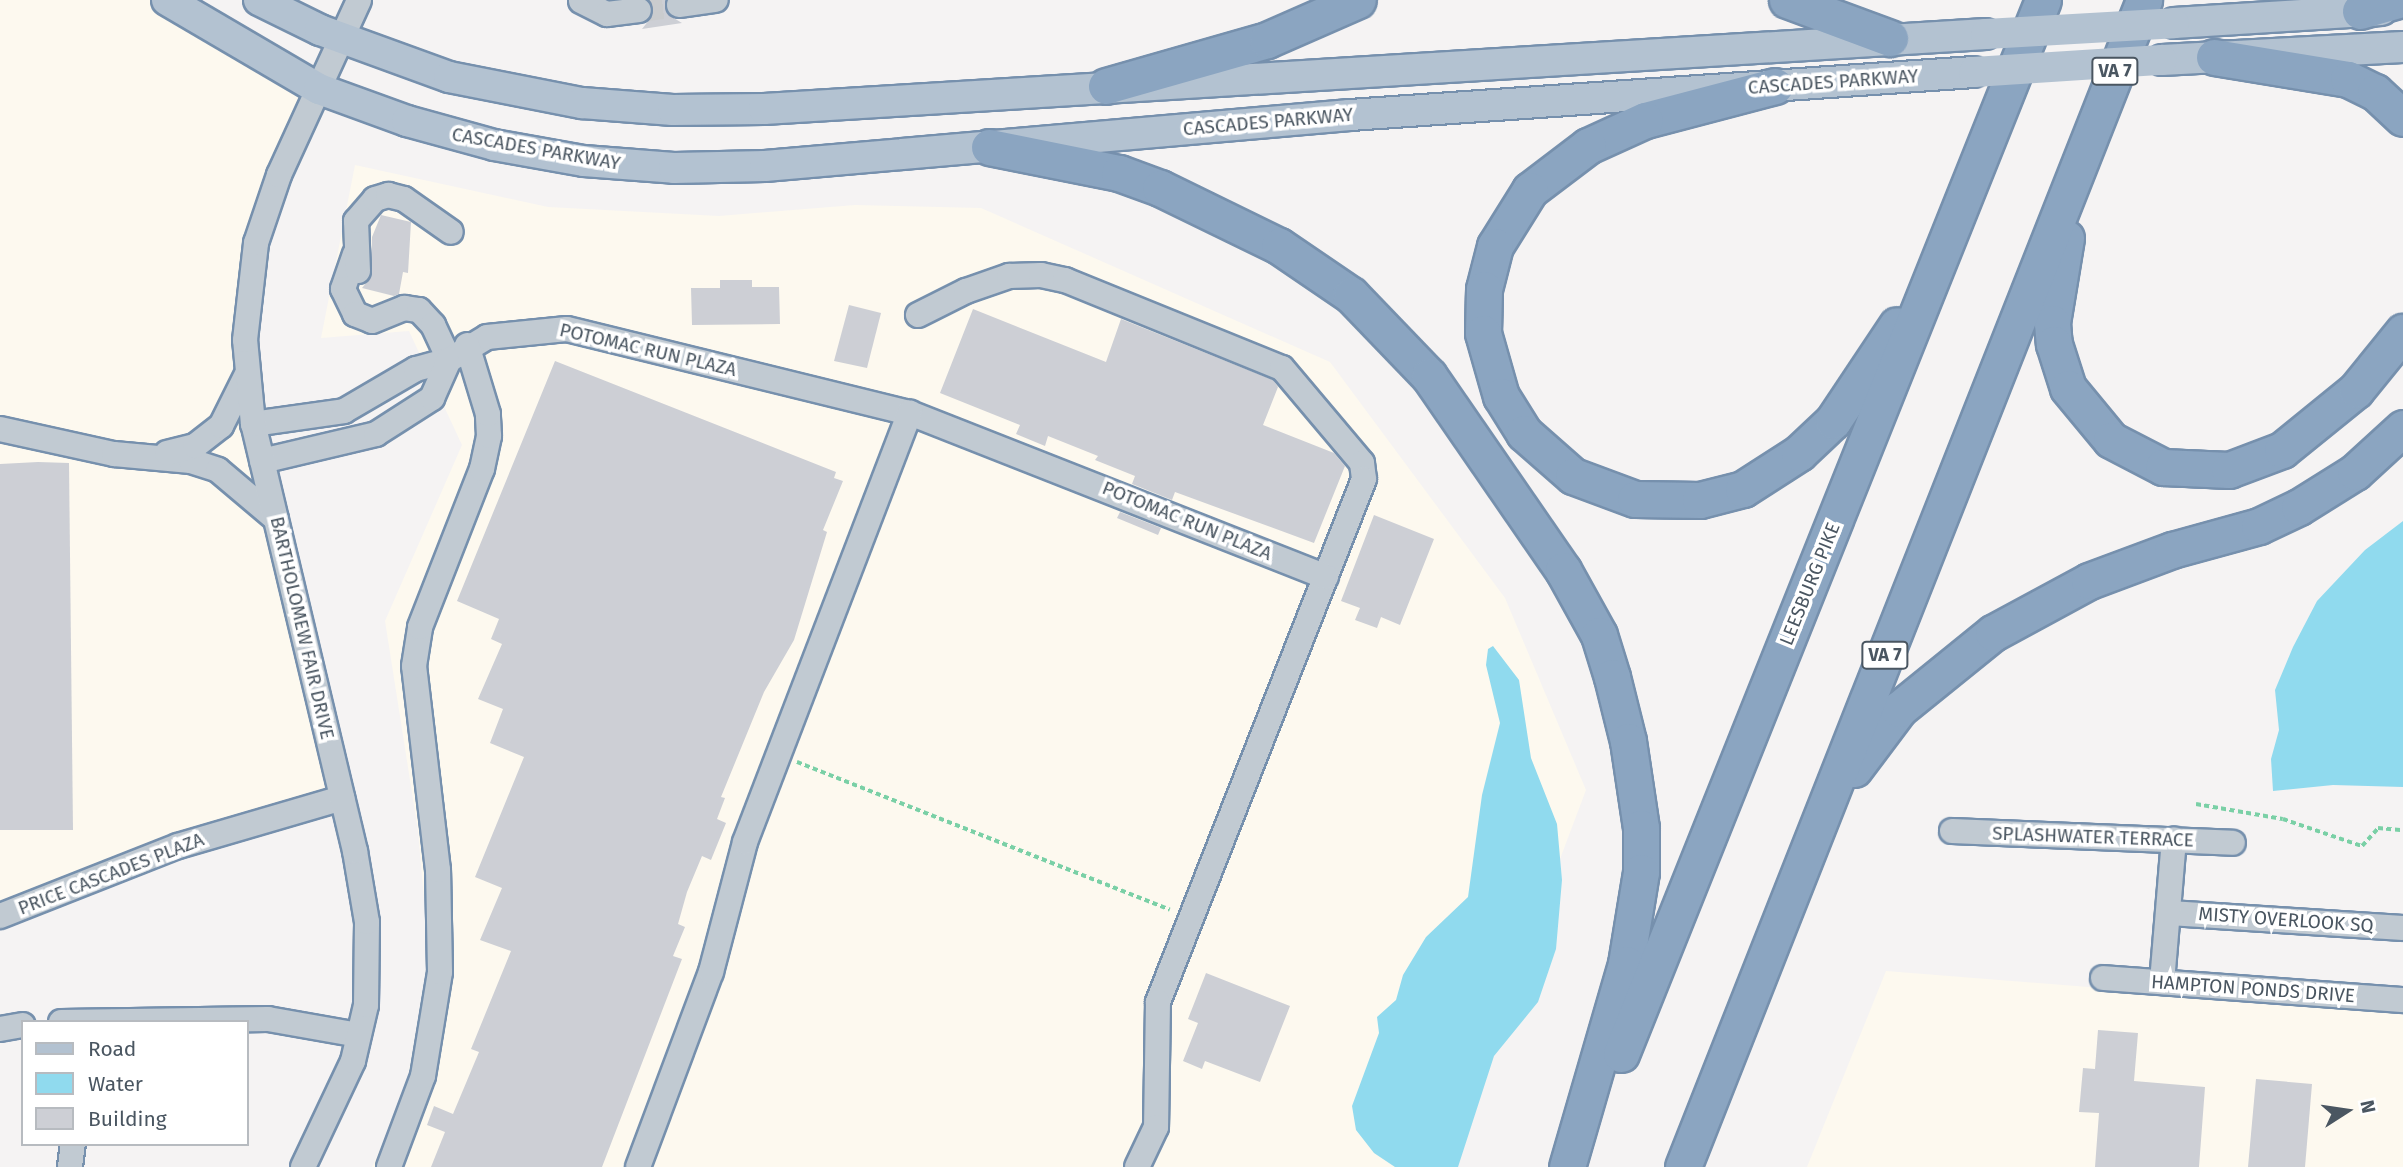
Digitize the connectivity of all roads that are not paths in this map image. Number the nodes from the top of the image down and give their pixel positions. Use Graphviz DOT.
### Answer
graph roads {
  1 [pos="167,0"];
  2 [pos="259,0"];
  3 [pos="359,0"];
  4 [pos="716,0"];
  5 [pos="1358,0"];
  6 [pos="1787,0"];
  7 [pos="2042,0"];
  8 [pos="2144,0"];
  9 [pos="2398,0"];
  10 [pos="581,1"];
  11 [pos="679,5"];
  12 [pos="2403,8"];
  13 [pos="639,10"];
  14 [pos="2360,12"];
  15 [pos="1890,38"];
  16 [pos="343,39"];
  17 [pos="2403,47"];
  18 [pos="2214,57"];
  19 [pos="1105,86"];
  20 [pos="1775,86"];
  21 [pos="319,89"];
  22 [pos="2403,118"];
  23 [pos="2087,142"];
  24 [pos="989,147"];
  25 [pos="451,232"];
  26 [pos="1935,266"];
  27 [pos="918,315"];
  28 [pos="2403,332"];
  29 [pos="458,352"];
  30 [pos="247,373"];
  31 [pos="910,413"];
  32 [pos="253,424"];
  33 [pos="2403,428"];
  34 [pos="0,429"];
  35 [pos="152,457"];
  36 [pos="262,461"];
  37 [pos="276,519"];
  38 [pos="1326,577"];
  39 [pos="342,798"];
  40 [pos="1952,831"];
  41 [pos="2174,840"];
  42 [pos="2233,843"];
  43 [pos="1792,898"];
  44 [pos="2170,913"];
  45 [pos="0,916"];
  46 [pos="2403,928"];
  47 [pos="2103,978"];
  48 [pos="2162,982"];
  49 [pos="2403,1000"];
  50 [pos="178,1020"];
  51 [pos="21,1025"];
  52 [pos="0,1029"];
  53 [pos="359,1035"];
  54 [pos="73,1146"];
  55 [pos="70,1167"];
  56 [pos="303,1167"];
  57 [pos="389,1167"];
  58 [pos="638,1167"];
  59 [pos="1137,1167"];
  60 [pos="1567,1167"];
  61 [pos="1574,1167"];
  62 [pos="1683,1167"];
  1 -- 21 [label="main road, CASCADES PARKWAY"];
  2 -- 16 [label="main road, CASCADES PARKWAY"];
  3 -- 16 [label="street, BARTHOLOMEW FAIR DRIVE"];
  4 -- 11 [label="street"];
  5 -- 19 [label="highway"];
  6 -- 15 [label="highway"];
  7 -- 26 [label="highway, LEESBURG PIKE"];
  8 -- 23 [label="highway, VA 7"];
  9 -- 14 [label="highway"];
  10 -- 13 [label="street"];
  12 -- 14 [label="main road, CASCADES PARKWAY"];
  14 -- 15 [label="main road, CASCADES PARKWAY, bridge"];
  15 -- 19 [label="main road, CASCADES PARKWAY"];
  16 -- 19 [label="main road, CASCADES PARKWAY"];
  16 -- 21 [label="street, BARTHOLOMEW FAIR DRIVE"];
  17 -- 18 [label="main road, CASCADES PARKWAY"];
  18 -- 20 [label="main road, CASCADES PARKWAY, bridge"];
  18 -- 22 [label="highway"];
  20 -- 24 [label="main road, CASCADES PARKWAY"];
  20 -- 26 [label="highway"];
  21 -- 24 [label="main road, CASCADES PARKWAY"];
  21 -- 30 [label="street, BARTHOLOMEW FAIR DRIVE"];
  23 -- 28 [label="highway"];
  23 -- 43 [label="highway, VA 7"];
  24 -- 60 [label="highway"];
  25 -- 29 [label="street"];
  26 -- 61 [label="highway, LEESBURG PIKE"];
  27 -- 38 [label="street"];
  29 -- 31 [label="street, POTOMAC RUN PLAZA"];
  29 -- 32 [label="street, POTOMAC RUN PLAZA"];
  29 -- 36 [label="street"];
  29 -- 57 [label="street"];
  30 -- 32 [label="street, BARTHOLOMEW FAIR DRIVE"];
  30 -- 35 [label="street"];
  31 -- 38 [label="street, POTOMAC RUN PLAZA"];
  31 -- 58 [label="street"];
  32 -- 36 [label="street, BARTHOLOMEW FAIR DRIVE"];
  33 -- 43 [label="highway"];
  34 -- 35 [label="street"];
  35 -- 37 [label="street"];
  36 -- 37 [label="street, BARTHOLOMEW FAIR DRIVE"];
  37 -- 39 [label="street, BARTHOLOMEW FAIR DRIVE"];
  38 -- 59 [label="street"];
  39 -- 45 [label="street, PRICE CASCADES PLAZA"];
  39 -- 53 [label="street, BARTHOLOMEW FAIR DRIVE"];
  40 -- 41 [label="street, SPLASHWATER TERRACE"];
  41 -- 42 [label="street, SPLASHWATER TERRACE"];
  41 -- 44 [label="street"];
  43 -- 62 [label="highway, VA 7"];
  44 -- 46 [label="street, MISTY OVERLOOK SQ"];
  44 -- 48 [label="street"];
  47 -- 48 [label="street, HAMPTON PONDS DRIVE"];
  48 -- 49 [label="street, HAMPTON PONDS DRIVE"];
  50 -- 53 [label="street"];
  51 -- 52 [label="street"];
  53 -- 56 [label="street, BARTHOLOMEW FAIR DRIVE"];
  54 -- 55 [label="street"];
}
